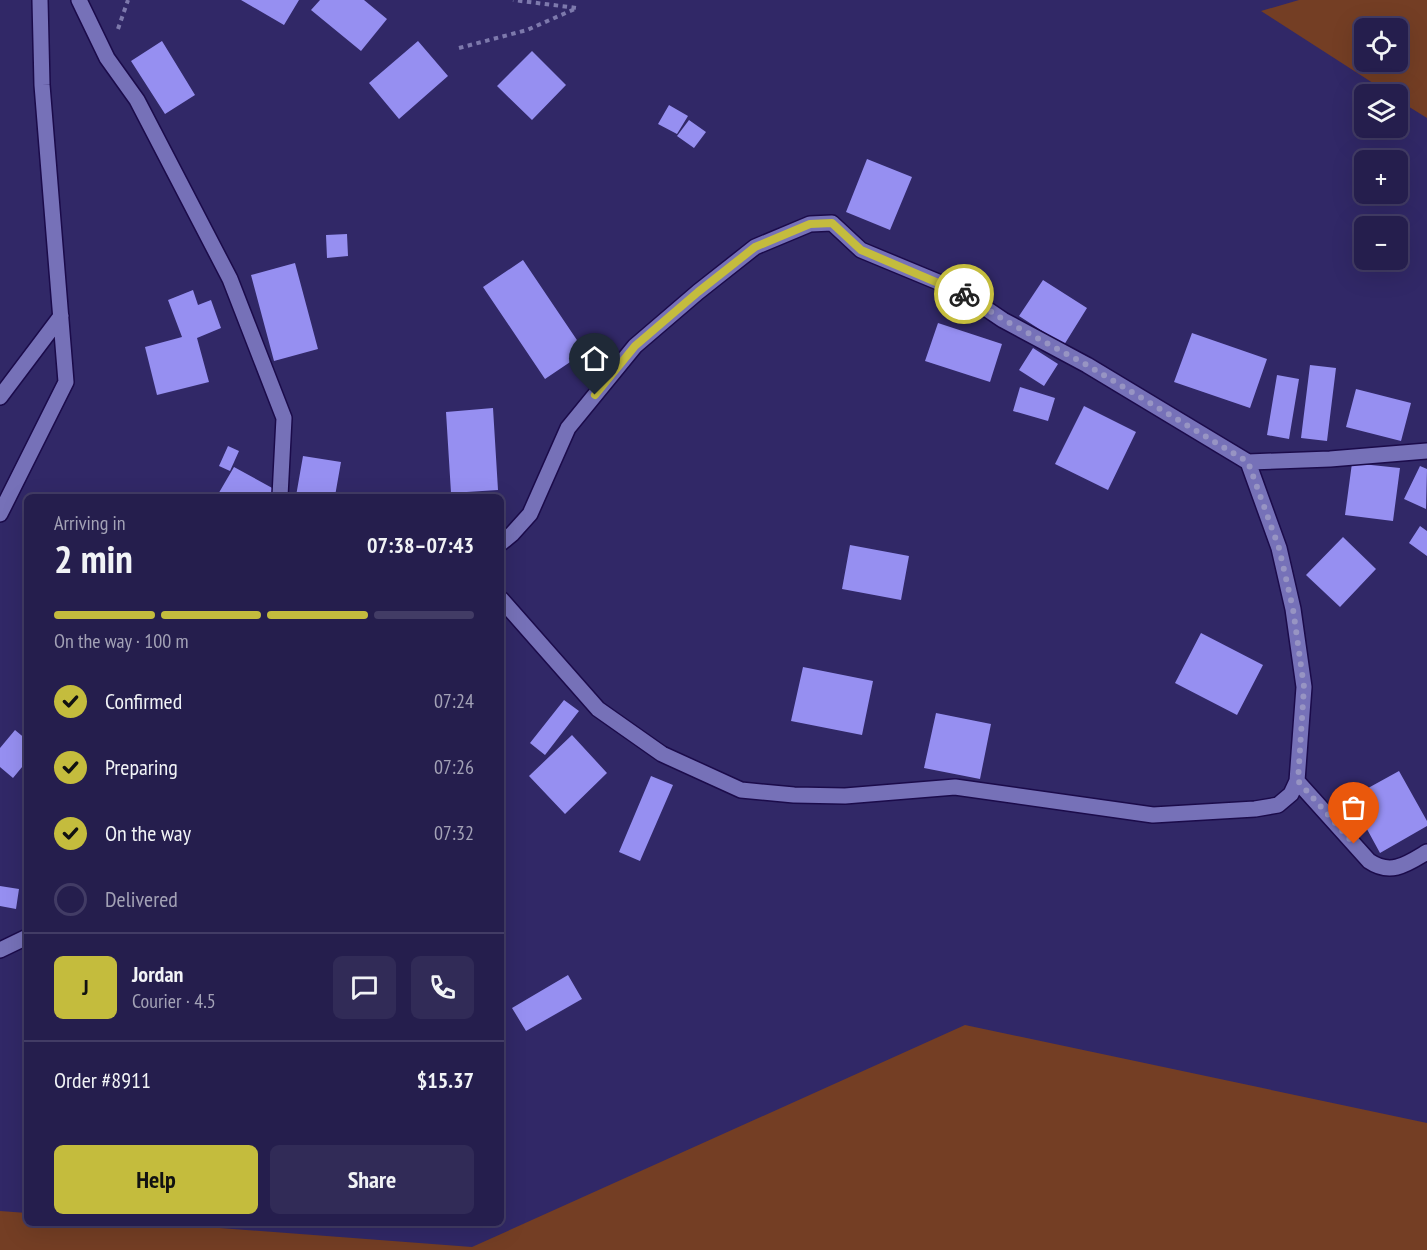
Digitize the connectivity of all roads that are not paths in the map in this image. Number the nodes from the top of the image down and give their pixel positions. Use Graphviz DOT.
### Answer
graph roads {
  1 [pos="40,0"];
  2 [pos="79,0"];
  3 [pos="61,315"];
  4 [pos="0,397"];
  5 [pos="1427,451"];
  6 [pos="1248,462"];
  7 [pos="280,494"];
  8 [pos="0,514"];
  9 [pos="504,541"];
  10 [pos="504,602"];
  11 [pos="1298,781"];
  12 [pos="1427,852"];
  13 [pos="24,938"];
  14 [pos="0,950"];
  1 -- 3 [label="street"];
  2 -- 7 [label="street"];
  3 -- 4 [label="street"];
  3 -- 8 [label="street"];
  5 -- 6 [label="street"];
  6 -- 9 [label="street"];
  6 -- 11 [label="street"];
  10 -- 11 [label="street"];
  11 -- 12 [label="street"];
  13 -- 14 [label="street"];
}
